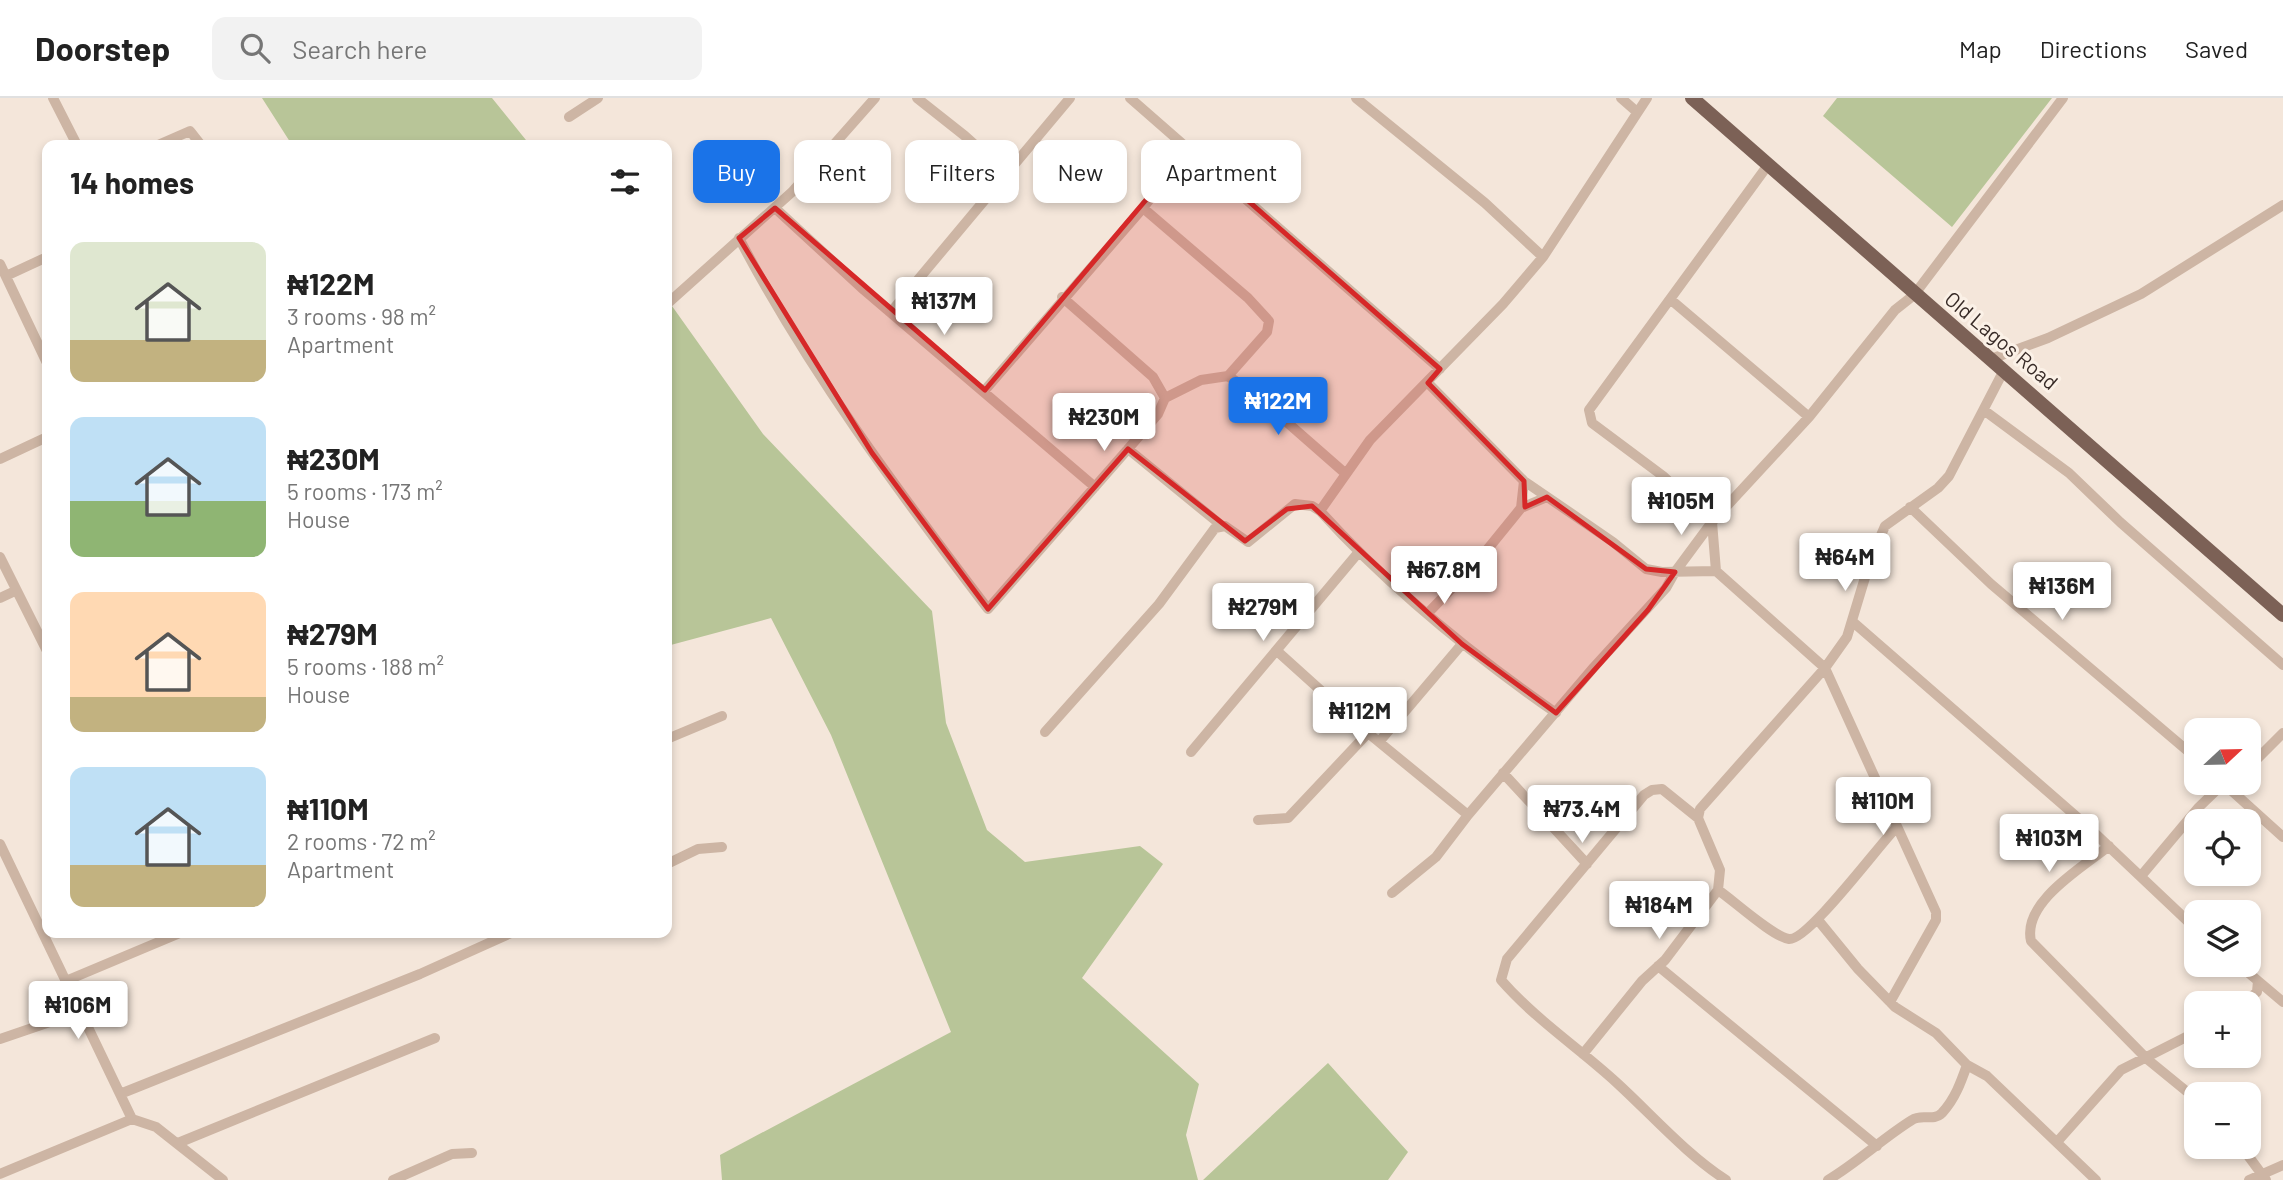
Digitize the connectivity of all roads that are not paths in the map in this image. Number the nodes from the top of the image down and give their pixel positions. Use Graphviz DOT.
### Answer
graph roads {
  1 [pos="53,98"];
  2 [pos="598,98"];
  3 [pos="875,98"];
  4 [pos="917,98"];
  5 [pos="1070,98"];
  6 [pos="1130,98"];
  7 [pos="1356,98"];
  8 [pos="1621,98"];
  9 [pos="1647,98"];
  10 [pos="1692,98"];
  11 [pos="2063,98"];
  12 [pos="1637,112"];
  13 [pos="569,117"];
  14 [pos="74,140"];
  15 [pos="169,140"];
  16 [pos="197,140"];
  17 [pos="970,140"];
  18 [pos="1179,140"];
  19 [pos="1019,158"];
  20 [pos="1768,165"];
  21 [pos="981,203"];
  22 [pos="1147,203"];
  23 [pos="1251,203"];
  24 [pos="2283,205"];
  25 [pos="775,208"];
  26 [pos="1143,208"];
  27 [pos="739,238"];
  28 [pos="1543,257"];
  29 [pos="42,259"];
  30 [pos="0,264"];
  31 [pos="6,276"];
  32 [pos="1914,295"];
  33 [pos="1062,297"];
  34 [pos="672,299"];
  35 [pos="1670,299"];
  36 [pos="891,312"];
  37 [pos="42,352"];
  38 [pos="1991,359"];
  39 [pos="1440,369"];
  40 [pos="2004,370"];
  41 [pos="1228,376"];
  42 [pos="1428,383"];
  43 [pos="985,390"];
  44 [pos="1165,398"];
  45 [pos="1985,411"];
  46 [pos="1809,416"];
  47 [pos="42,439"];
  48 [pos="1128,449"];
  49 [pos="0,459"];
  50 [pos="1346,474"];
  51 [pos="1524,481"];
  52 [pos="1095,487"];
  53 [pos="1547,497"];
  54 [pos="1910,507"];
  55 [pos="1521,508"];
  56 [pos="1320,511"];
  57 [pos="1712,522"];
  58 [pos="1221,525"];
  59 [pos="1358,553"];
  60 [pos="0,557"];
  61 [pos="1716,571"];
  62 [pos="1675,572"];
  63 [pos="15,591"];
  64 [pos="0,598"];
  65 [pos="1428,613"];
  66 [pos="2283,615"];
  67 [pos="1853,622"];
  68 [pos="42,642"];
  69 [pos="1462,643"];
  70 [pos="1277,651"];
  71 [pos="2283,665"];
  72 [pos="1825,668"];
  73 [pos="1556,713"];
  74 [pos="722,716"];
  75 [pos="1045,732"];
  76 [pos="1368,733"];
  77 [pos="2283,733"];
  78 [pos="672,737"];
  79 [pos="1379,742"];
  80 [pos="2184,747"];
  81 [pos="1191,752"];
  82 [pos="2261,754"];
  83 [pos="1503,774"];
  84 [pos="2211,795"];
  85 [pos="2237,795"];
  86 [pos="1468,815"];
  87 [pos="1698,818"];
  88 [pos="1258,820"];
  89 [pos="1896,828"];
  90 [pos="2283,836"];
  91 [pos="0,844"];
  92 [pos="2109,846"];
  93 [pos="722,847"];
  94 [pos="672,862"];
  95 [pos="1587,864"];
  96 [pos="2141,876"];
  97 [pos="1718,890"];
  98 [pos="1392,893"];
  99 [pos="2184,917"];
  100 [pos="1818,920"];
  101 [pos="42,928"];
  102 [pos="47,938"];
  103 [pos="168,938"];
  104 [pos="500,938"];
  105 [pos="1658,966"];
  106 [pos="2253,977"];
  107 [pos="68,980"];
  108 [pos="2258,981"];
  109 [pos="2257,991"];
  110 [pos="1890,1002"];
  111 [pos="2283,1002"];
  112 [pos="82,1011"];
  113 [pos="435,1038"];
  114 [pos="0,1039"];
  115 [pos="2184,1039"];
  116 [pos="1583,1054"];
  117 [pos="2147,1059"];
  118 [pos="1967,1065"];
  119 [pos="2184,1089"];
  120 [pos="120,1094"];
  121 [pos="132,1119"];
  122 [pos="2057,1142"];
  123 [pos="178,1143"];
  124 [pos="1877,1146"];
  125 [pos="472,1153"];
  126 [pos="2251,1159"];
  127 [pos="2283,1165"];
  128 [pos="0,1174"];
  129 [pos="2265,1178"];
  130 [pos="223,1180"];
  131 [pos="393,1180"];
  132 [pos="1726,1180"];
  133 [pos="1828,1180"];
  134 [pos="2096,1180"];
  135 [pos="2249,1180"];
  1 -- 14 [label="street"];
  2 -- 13 [label="street"];
  3 -- 25 [label="street"];
  4 -- 17 [label="street"];
  5 -- 19 [label="street"];
  6 -- 18 [label="street"];
  7 -- 28 [label="street"];
  8 -- 12 [label="street"];
  9 -- 12 [label="street"];
  10 -- 20 [label="main road, Old Lagos Road"];
  11 -- 32 [label="street"];
  12 -- 28 [label="street"];
  15 -- 16 [label="street"];
  20 -- 32 [label="main road, Old Lagos Road"];
  20 -- 35 [label="street"];
  21 -- 36 [label="street"];
  22 -- 26 [label="street"];
  23 -- 39 [label="street"];
  24 -- 38 [label="street"];
  25 -- 27 [label="street"];
  25 -- 36 [label="street"];
  26 -- 33 [label="street"];
  26 -- 41 [label="street"];
  27 -- 34 [label="street"];
  27 -- 52 [label="street"];
  28 -- 39 [label="street"];
  29 -- 31 [label="street"];
  30 -- 31 [label="street"];
  31 -- 37 [label="street"];
  32 -- 38 [label="main road, Old Lagos Road"];
  32 -- 46 [label="street"];
  33 -- 43 [label="street"];
  33 -- 44 [label="street"];
  35 -- 46 [label="street"];
  35 -- 57 [label="street"];
  36 -- 43 [label="street"];
  38 -- 40 [label="main road, Old Lagos Road"];
  39 -- 42 [label="street"];
  40 -- 45 [label="street"];
  40 -- 66 [label="main road, Old Lagos Road"];
  41 -- 44 [label="street"];
  41 -- 50 [label="street"];
  42 -- 50 [label="street"];
  42 -- 51 [label="street"];
  43 -- 52 [label="street"];
  44 -- 48 [label="street"];
  45 -- 54 [label="street"];
  45 -- 71 [label="street"];
  46 -- 57 [label="street"];
  47 -- 49 [label="street"];
  48 -- 52 [label="street"];
  48 -- 58 [label="street"];
  50 -- 56 [label="street"];
  51 -- 53 [label="street"];
  51 -- 55 [label="street"];
  53 -- 55 [label="street"];
  53 -- 62 [label="street"];
  54 -- 67 [label="street"];
  54 -- 80 [label="street"];
  55 -- 65 [label="street"];
  56 -- 58 [label="street"];
  56 -- 59 [label="street"];
  57 -- 61 [label="street"];
  57 -- 62 [label="street"];
  58 -- 75 [label="street"];
  59 -- 65 [label="street"];
  59 -- 70 [label="street"];
  60 -- 63 [label="street"];
  61 -- 62 [label="street"];
  61 -- 72 [label="street"];
  62 -- 73 [label="street"];
  63 -- 64 [label="street"];
  63 -- 68 [label="street"];
  65 -- 69 [label="street"];
  67 -- 72 [label="street"];
  67 -- 92 [label="street"];
  69 -- 73 [label="street"];
  69 -- 79 [label="street"];
  70 -- 76 [label="street"];
  70 -- 81 [label="street"];
  72 -- 87 [label="street"];
  72 -- 89 [label="street"];
  73 -- 83 [label="street"];
  74 -- 78 [label="street"];
  76 -- 79 [label="street"];
  76 -- 88 [label="street"];
  77 -- 82 [label="street"];
  79 -- 86 [label="street"];
  83 -- 86 [label="street"];
  83 -- 95 [label="street"];
  84 -- 96 [label="street"];
  85 -- 90 [label="street"];
  86 -- 98 [label="street"];
  87 -- 95 [label="street"];
  87 -- 97 [label="street"];
  89 -- 100 [label="street"];
  89 -- 110 [label="street"];
  91 -- 101 [label="street"];
  92 -- 96 [label="street"];
  92 -- 117 [label="street"];
  93 -- 94 [label="street"];
  95 -- 116 [label="street"];
  96 -- 99 [label="street"];
  97 -- 100 [label="street"];
  97 -- 105 [label="street"];
  100 -- 110 [label="street"];
  102 -- 107 [label="street"];
  103 -- 107 [label="street"];
  104 -- 120 [label="street"];
  105 -- 116 [label="street"];
  105 -- 124 [label="street"];
  106 -- 108 [label="street"];
  107 -- 112 [label="street"];
  108 -- 109 [label="street"];
  108 -- 111 [label="street"];
  110 -- 118 [label="street"];
  112 -- 114 [label="street"];
  112 -- 120 [label="street"];
  113 -- 123 [label="street"];
  115 -- 117 [label="street"];
  116 -- 132 [label="street"];
  117 -- 119 [label="street"];
  117 -- 122 [label="street"];
  118 -- 122 [label="street"];
  118 -- 124 [label="street"];
  120 -- 121 [label="street"];
  121 -- 123 [label="street"];
  121 -- 128 [label="street"];
  122 -- 134 [label="street"];
  123 -- 130 [label="street"];
  124 -- 133 [label="street"];
  125 -- 131 [label="street"];
  126 -- 129 [label="street"];
  127 -- 129 [label="street"];
  129 -- 135 [label="street"];
}
